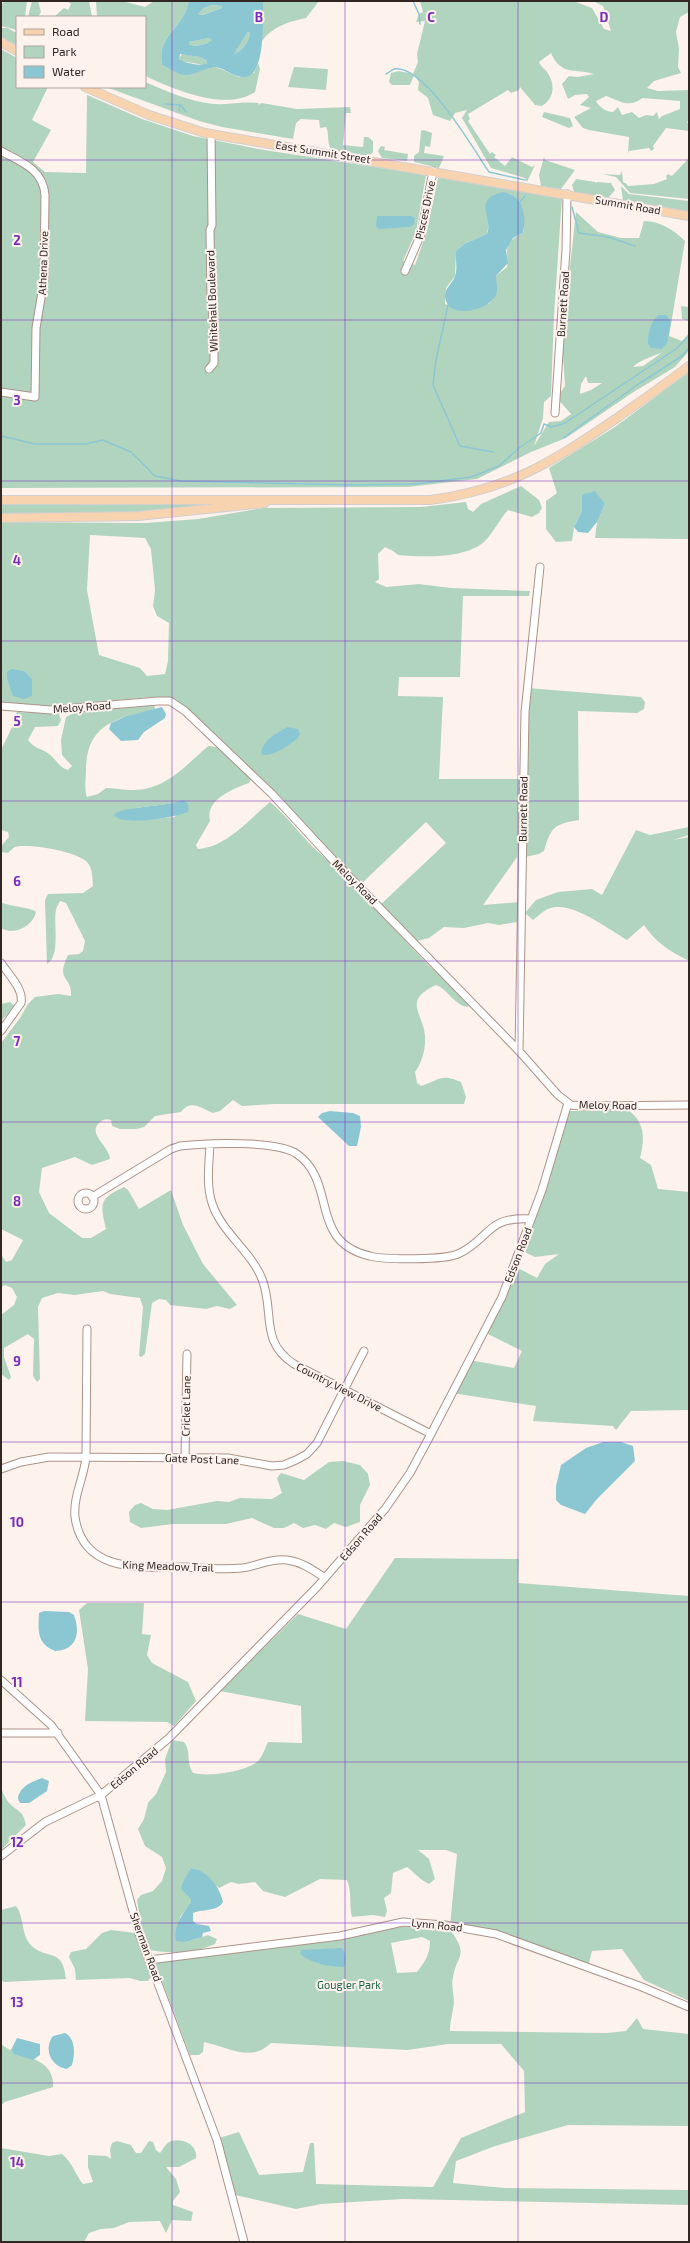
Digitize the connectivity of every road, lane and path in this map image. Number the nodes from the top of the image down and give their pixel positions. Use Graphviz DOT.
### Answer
graph roads {
  1 [pos="1,42"];
  2 [pos="16,50"];
  3 [pos="87,88"];
  4 [pos="211,134"];
  5 [pos="1,151"];
  6 [pos="433,171"];
  7 [pos="567,194"];
  8 [pos="689,216"];
  9 [pos="405,271"];
  10 [pos="689,366"];
  11 [pos="209,370"];
  12 [pos="1,392"];
  13 [pos="555,413"];
  14 [pos="1,500"];
  15 [pos="306,500"];
  16 [pos="1,518"];
  17 [pos="540,567"];
  18 [pos="1,706"];
  19 [pos="1,963"];
  20 [pos="1,1031"];
  21 [pos="519,1051"];
  22 [pos="568,1103"];
  23 [pos="689,1105"];
  24 [pos="210,1145"];
  25 [pos="92,1197"];
  26 [pos="531,1219"];
  27 [pos="87,1330"];
  28 [pos="364,1351"];
  29 [pos="187,1354"];
  30 [pos="344,1390"];
  31 [pos="431,1434"];
  32 [pos="86,1457"];
  33 [pos="185,1458"];
  34 [pos="1,1469"];
  35 [pos="325,1578"];
  36 [pos="1,1680"];
  37 [pos="1,1733"];
  38 [pos="58,1733"];
  39 [pos="101,1795"];
  40 [pos="1,1856"];
  41 [pos="149,1960"];
  42 [pos="689,2006"];
  43 [pos="244,2242"];
  1 -- 2 [label="main road"];
  3 -- 4 [label="main road, East Summit Street"];
  4 -- 6 [label="main road, East Summit Street"];
  4 -- 11 [label="street, Whitehall Boulevard"];
  5 -- 12 [label="street, Athena Drive"];
  6 -- 7 [label="main road, East Summit Street"];
  6 -- 9 [label="street, Pisces Drive"];
  7 -- 8 [label="main road, Summit Road"];
  7 -- 13 [label="street, Burnett Road"];
  10 -- 15 [label="main road"];
  14 -- 15 [label="main road"];
  15 -- 16 [label="main road"];
  17 -- 21 [label="street, Burnett Road"];
  18 -- 21 [label="street, Meloy Road"];
  19 -- 20 [label="street"];
  21 -- 22 [label="street, Meloy Road"];
  22 -- 23 [label="street, Meloy Road"];
  22 -- 26 [label="street, Edson Road"];
  24 -- 25 [label="street"];
  24 -- 26 [label="street"];
  24 -- 30 [label="street, Country View Drive"];
  26 -- 31 [label="street, Edson Road"];
  27 -- 32 [label="street, King Meadow Trail"];
  28 -- 30 [label="street, Gate Post Lane"];
  29 -- 33 [label="street, Cricket Lane"];
  30 -- 31 [label="street, Country View Drive"];
  30 -- 33 [label="street, Gate Post Lane"];
  31 -- 35 [label="street, Edson Road"];
  32 -- 33 [label="street, Gate Post Lane"];
  32 -- 34 [label="street, Gate Post Lane"];
  32 -- 35 [label="street, King Meadow Trail"];
  35 -- 39 [label="street, Edson Road"];
  36 -- 38 [label="street, Sherman Road"];
  37 -- 38 [label="street"];
  38 -- 39 [label="street, Sherman Road"];
  39 -- 40 [label="street, Edson Road"];
  39 -- 41 [label="street, Sherman Road"];
  41 -- 42 [label="street, Lynn Road"];
  41 -- 43 [label="street, Sherman Road"];
}
